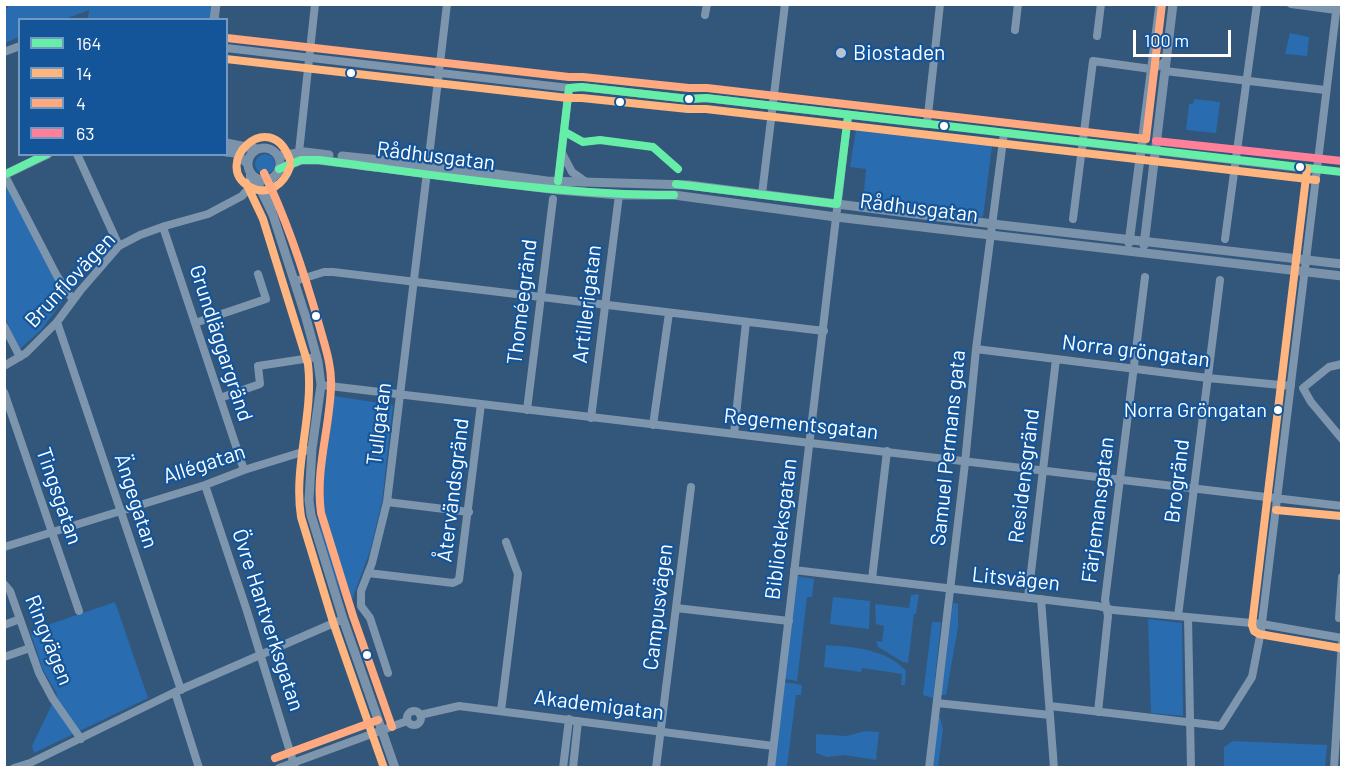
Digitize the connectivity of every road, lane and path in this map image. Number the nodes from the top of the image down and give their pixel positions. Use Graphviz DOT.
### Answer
graph roads {
  1 [pos="315,4"];
  2 [pos="447,4"];
  3 [pos="707,4"];
  4 [pos="785,4"];
  5 [pos="940,4"];
  6 [pos="1018,4"];
  7 [pos="1101,4"];
  8 [pos="1160,4"];
  9 [pos="1173,4"];
  10 [pos="1257,4"];
  11 [pos="1291,4"];
  12 [pos="1337,7"];
  13 [pos="705,15"];
  14 [pos="1015,30"];
  15 [pos="1097,36"];
  16 [pos="228,48"];
  17 [pos="310,58"];
  18 [pos="1166,60"];
  19 [pos="1151,69"];
  20 [pos="1165,71"];
  21 [pos="440,73"];
  22 [pos="1247,80"];
  23 [pos="569,88"];
  24 [pos="1326,90"];
  25 [pos="772,107"];
  26 [pos="848,116"];
  27 [pos="1082,142"];
  28 [pos="228,143"];
  29 [pos="257,149"];
  30 [pos="1142,150"];
  31 [pos="228,152"];
  32 [pos="299,152"];
  33 [pos="1155,152"];
  34 [pos="562,153"];
  35 [pos="44,156"];
  36 [pos="78,156"];
  37 [pos="278,156"];
  38 [pos="1235,160"];
  39 [pos="248,163"];
  40 [pos="279,169"];
  41 [pos="427,169"];
  42 [pos="1317,170"];
  43 [pos="5,174"];
  44 [pos="253,176"];
  45 [pos="272,178"];
  46 [pos="587,183"];
  47 [pos="556,190"];
  48 [pos="762,194"];
  49 [pos="619,195"];
  50 [pos="837,204"];
  51 [pos="273,215"];
  52 [pos="836,217"];
  53 [pos="1073,219"];
  54 [pos="993,224"];
  55 [pos="163,227"];
  56 [pos="992,234"];
  57 [pos="1130,238"];
  58 [pos="1225,239"];
  59 [pos="1145,240"];
  60 [pos="119,246"];
  61 [pos="1129,251"];
  62 [pos="1144,254"];
  63 [pos="1307,260"];
  64 [pos="1341,264"];
  65 [pos="1306,272"];
  66 [pos="258,274"];
  67 [pos="1341,276"];
  68 [pos="1145,277"];
  69 [pos="1220,280"];
  70 [pos="295,281"];
  71 [pos="414,282"];
  72 [pos="541,297"];
  73 [pos="73,300"];
  74 [pos="606,306"];
  75 [pos="669,313"];
  76 [pos="57,322"];
  77 [pos="746,322"];
  78 [pos="195,323"];
  79 [pos="4,327"];
  80 [pos="824,331"];
  81 [pos="976,349"];
  82 [pos="20,357"];
  83 [pos="317,357"];
  84 [pos="1056,359"];
  85 [pos="1341,364"];
  86 [pos="4,366"];
  87 [pos="1134,369"];
  88 [pos="1208,378"];
  89 [pos="321,386"];
  90 [pos="1291,386"];
  91 [pos="4,392"];
  92 [pos="401,395"];
  93 [pos="220,398"];
  94 [pos="481,404"];
  95 [pos="527,410"];
  96 [pos="591,418"];
  97 [pos="653,425"];
  98 [pos="734,434"];
  99 [pos="1341,439"];
  100 [pos="810,444"];
  101 [pos="312,449"];
  102 [pos="887,452"];
  103 [pos="965,463"];
  104 [pos="244,470"];
  105 [pos="1043,472"];
  106 [pos="1120,480"];
  107 [pos="205,485"];
  108 [pos="691,487"];
  109 [pos="1194,488"];
  110 [pos="1277,500"];
  111 [pos="387,502"];
  112 [pos="1341,506"];
  113 [pos="120,510"];
  114 [pos="469,512"];
  115 [pos="51,531"];
  116 [pos="506,542"];
  117 [pos="4,547"];
  118 [pos="794,570"];
  119 [pos="368,573"];
  120 [pos="1341,577"];
  121 [pos="872,579"];
  122 [pos="4,584"];
  123 [pos="950,590"];
  124 [pos="1028,598"];
  125 [pos="1041,600"];
  126 [pos="1106,607"];
  127 [pos="676,608"];
  128 [pos="80,611"];
  129 [pos="1178,616"];
  130 [pos="1188,617"];
  131 [pos="1339,618"];
  132 [pos="20,619"];
  133 [pos="343,619"];
  134 [pos="789,621"];
  135 [pos="1262,624"];
  136 [pos="4,625"];
  137 [pos="1341,639"];
  138 [pos="30,648"];
  139 [pos="261,656"];
  140 [pos="4,657"];
  141 [pos="388,673"];
  142 [pos="178,691"];
  143 [pos="937,703"];
  144 [pos="1050,706"];
  145 [pos="501,711"];
  146 [pos="1098,712"];
  147 [pos="1050,715"];
  148 [pos="569,720"];
  149 [pos="578,721"];
  150 [pos="1192,724"];
  151 [pos="1339,729"];
  152 [pos="382,730"];
  153 [pos="660,731"];
  154 [pos="81,739"];
  155 [pos="773,746"];
  156 [pos="564,759"];
  157 [pos="573,764"];
  158 [pos="31,765"];
  159 [pos="294,765"];
  160 [pos="14,768"];
  161 [pos="199,768"];
  162 [pos="279,768"];
  163 [pos="395,768"];
  164 [pos="563,768"];
  165 [pos="656,768"];
  166 [pos="771,768"];
  167 [pos="929,768"];
  168 [pos="1054,768"];
  169 [pos="1191,768"];
  170 [pos="1334,768"];
  1 -- 17 [label="street"];
  2 -- 21 [label="street, Tullgatan"];
  3 -- 13 [label="street"];
  4 -- 25 [label="street"];
  5 -- 26 [label="street"];
  6 -- 14 [label="street"];
  7 -- 15 [label="street"];
  8 -- 19 [label="main road"];
  9 -- 18 [label="main road"];
  10 -- 22 [label="street"];
  11 -- 12 [label="street"];
  12 -- 24 [label="street"];
  16 -- 17 [label="street"];
  17 -- 21 [label="street"];
  17 -- 32 [label="street"];
  18 -- 19 [label="street"];
  18 -- 20 [label="main road"];
  19 -- 27 [label="street"];
  19 -- 30 [label="main road"];
  20 -- 22 [label="street"];
  20 -- 33 [label="main road"];
  21 -- 23 [label="street"];
  21 -- 41 [label="street, Tullgatan"];
  22 -- 24 [label="street"];
  22 -- 38 [label="street"];
  23 -- 25 [label="street"];
  23 -- 34 [label="street, Thoméegränd"];
  24 -- 42 [label="street"];
  25 -- 26 [label="street"];
  25 -- 48 [label="street"];
  26 -- 50 [label="street, Biblioteksgatan"];
  27 -- 30 [label="street"];
  27 -- 53 [label="street"];
  27 -- 54 [label="street, Samuel Permans gata"];
  28 -- 29 [label="main road"];
  29 -- 37 [label="main road"];
  29 -- 39 [label="main road"];
  30 -- 33 [label="street"];
  30 -- 57 [label="main road"];
  31 -- 39 [label="main road"];
  32 -- 37 [label="main road, Rådhusgatan"];
  32 -- 41 [label="main road, Rådhusgatan"];
  33 -- 38 [label="street"];
  33 -- 59 [label="main road"];
  34 -- 46 [label="street"];
  34 -- 47 [label="street, Thoméegränd"];
  35 -- 43 [label="main road"];
  36 -- 60 [label="street"];
  37 -- 40 [label="main road"];
  38 -- 42 [label="street"];
  38 -- 58 [label="street"];
  39 -- 44 [label="main road"];
  40 -- 41 [label="main road, Rådhusgatan"];
  40 -- 45 [label="main road"];
  41 -- 47 [label="main road, Rådhusgatan"];
  41 -- 71 [label="street, Tullgatan"];
  42 -- 63 [label="street"];
  43 -- 73 [label="street"];
  44 -- 45 [label="main road"];
  44 -- 51 [label="main road"];
  44 -- 55 [label="street, Brunflovägen"];
  45 -- 51 [label="main road"];
  46 -- 47 [label="main road, Rådhusgatan"];
  46 -- 48 [label="main road, Rådhusgatan"];
  47 -- 49 [label="main road, Rådhusgatan"];
  47 -- 72 [label="street, Thoméegränd"];
  48 -- 50 [label="main road, Rådhusgatan"];
  49 -- 52 [label="main road, Rådhusgatan"];
  49 -- 74 [label="street, Artillerigatan"];
  50 -- 52 [label="street, Biblioteksgatan"];
  50 -- 54 [label="main road, Rådhusgatan"];
  51 -- 70 [label="main road"];
  52 -- 56 [label="main road, Rådhusgatan"];
  52 -- 80 [label="street, Biblioteksgatan"];
  54 -- 56 [label="street, Samuel Permans gata"];
  54 -- 57 [label="main road, Rådhusgatan"];
  55 -- 60 [label="street, Brunflovägen"];
  55 -- 78 [label="street, Grundläggargränd"];
  56 -- 61 [label="main road, Rådhusgatan"];
  56 -- 81 [label="street, Samuel Permans gata"];
  57 -- 59 [label="main road, Rådhusgatan"];
  57 -- 61 [label="main road"];
  59 -- 62 [label="main road"];
  59 -- 63 [label="main road, Rådhusgatan"];
  60 -- 73 [label="street, Brunflovägen"];
  61 -- 62 [label="main road, Rådhusgatan"];
  62 -- 65 [label="main road, Rådhusgatan"];
  63 -- 64 [label="main road, Rådhusgatan"];
  63 -- 65 [label="street"];
  65 -- 67 [label="main road, Rådhusgatan"];
  65 -- 90 [label="street"];
  66 -- 78 [label="street"];
  68 -- 87 [label="street, Färjemansgatan"];
  69 -- 88 [label="street, Brogränd"];
  70 -- 71 [label="street"];
  70 -- 83 [label="main road"];
  71 -- 72 [label="street"];
  71 -- 92 [label="street, Tullgatan"];
  72 -- 74 [label="street"];
  72 -- 95 [label="street, Thoméegränd"];
  73 -- 76 [label="street, Brunflovägen"];
  74 -- 75 [label="street"];
  74 -- 96 [label="street, Artillerigatan"];
  75 -- 77 [label="street"];
  75 -- 97 [label="street"];
  76 -- 82 [label="street, Brunflovägen"];
  76 -- 113 [label="street, Ängegatan"];
  77 -- 80 [label="street"];
  77 -- 98 [label="street"];
  78 -- 93 [label="street, Grundläggargränd"];
  79 -- 82 [label="street"];
  80 -- 100 [label="street, Biblioteksgatan"];
  81 -- 84 [label="street, Norra gröngatan"];
  81 -- 103 [label="street, Samuel Permans gata"];
  82 -- 86 [label="street, Brunflovägen"];
  83 -- 89 [label="main road"];
  83 -- 93 [label="street"];
  84 -- 87 [label="street, Norra gröngatan"];
  84 -- 105 [label="street, Residensgränd"];
  85 -- 99 [label="street"];
  87 -- 88 [label="street, Norra gröngatan"];
  87 -- 106 [label="street, Färjemansgatan"];
  88 -- 90 [label="street, Norra gröngatan"];
  88 -- 109 [label="street, Brogränd"];
  89 -- 92 [label="street, Regementsgatan"];
  89 -- 101 [label="main road"];
  90 -- 110 [label="street"];
  91 -- 115 [label="street, Tingsgatan"];
  92 -- 94 [label="street, Regementsgatan"];
  92 -- 111 [label="street, Tullgatan"];
  93 -- 104 [label="street, Grundläggargränd"];
  94 -- 95 [label="street, Regementsgatan"];
  94 -- 114 [label="street, Återvändsgränd"];
  95 -- 96 [label="street, Regementsgatan"];
  96 -- 97 [label="street, Regementsgatan"];
  97 -- 98 [label="street, Regementsgatan"];
  98 -- 100 [label="street, Regementsgatan"];
  100 -- 102 [label="street, Regementsgatan"];
  100 -- 118 [label="street, Biblioteksgatan"];
  101 -- 104 [label="street, Allégatan"];
  101 -- 133 [label="main road"];
  102 -- 103 [label="street, Regementsgatan"];
  102 -- 121 [label="street"];
  103 -- 105 [label="street, Regementsgatan"];
  103 -- 123 [label="street, Samuel Permans gata"];
  104 -- 107 [label="street, Allégatan"];
  105 -- 106 [label="street, Regementsgatan"];
  105 -- 124 [label="street, Residensgränd"];
  106 -- 109 [label="street, Regementsgatan"];
  106 -- 126 [label="street, Färjemansgatan"];
  107 -- 113 [label="street, Allégatan"];
  107 -- 139 [label="street, Övre Hantverksgatan"];
  108 -- 127 [label="street, Campusvägen"];
  109 -- 110 [label="street, Regementsgatan"];
  109 -- 129 [label="street, Brogränd"];
  110 -- 112 [label="street, Regementsgatan"];
  110 -- 135 [label="street"];
  111 -- 114 [label="street"];
  111 -- 119 [label="street, Tullgatan"];
  113 -- 115 [label="street, Allégatan"];
  113 -- 142 [label="street, Ängegatan"];
  114 -- 119 [label="street, Återvändsgränd"];
  115 -- 117 [label="street, Allégatan"];
  115 -- 128 [label="street, Tingsgatan"];
  116 -- 145 [label="street"];
  118 -- 121 [label="street, Litsvägen"];
  118 -- 134 [label="street, Biblioteksgatan"];
  119 -- 141 [label="street, Tullgatan"];
  120 -- 131 [label="street"];
  121 -- 123 [label="street, Litsvägen"];
  122 -- 132 [label="street, Ringvägen"];
  123 -- 124 [label="street, Litsvägen"];
  123 -- 143 [label="street, Samuel Permans gata"];
  124 -- 125 [label="street, Litsvägen"];
  125 -- 126 [label="street, Litsvägen"];
  125 -- 144 [label="street"];
  126 -- 129 [label="street, Litsvägen"];
  126 -- 146 [label="street, Färjemansgatan"];
  127 -- 134 [label="street"];
  127 -- 153 [label="street, Campusvägen"];
  129 -- 130 [label="street, Litsvägen"];
  130 -- 135 [label="street, Litsvägen"];
  130 -- 150 [label="street"];
  132 -- 136 [label="street"];
  132 -- 138 [label="street, Ringvägen"];
  133 -- 139 [label="street"];
  133 -- 152 [label="main road"];
  134 -- 155 [label="street, Biblioteksgatan"];
  135 -- 137 [label="street, Litsvägen"];
  135 -- 150 [label="street"];
  137 -- 151 [label="street"];
  138 -- 140 [label="street"];
  138 -- 154 [label="street, Ringvägen"];
  139 -- 142 [label="street"];
  139 -- 159 [label="street, Övre Hantverksgatan"];
  142 -- 154 [label="street"];
  142 -- 161 [label="street, Ängegatan"];
  143 -- 147 [label="street"];
  143 -- 167 [label="street, Samuel Permans gata"];
  144 -- 146 [label="street"];
  144 -- 147 [label="street"];
  145 -- 148 [label="street, Akademigatan"];
  145 -- 152 [label="street, Akademigatan"];
  146 -- 150 [label="street"];
  147 -- 168 [label="street"];
  148 -- 149 [label="street, Akademigatan"];
  148 -- 156 [label="street"];
  149 -- 153 [label="street, Akademigatan"];
  149 -- 157 [label="street"];
  150 -- 169 [label="street"];
  151 -- 170 [label="street"];
  152 -- 159 [label="street"];
  152 -- 163 [label="main road"];
  153 -- 155 [label="street, Akademigatan"];
  153 -- 165 [label="street, Campusvägen"];
  154 -- 158 [label="street"];
  155 -- 166 [label="street, Biblioteksgatan"];
  156 -- 157 [label="street"];
  156 -- 164 [label="street"];
  158 -- 160 [label="street"];
  159 -- 162 [label="street"];
}
